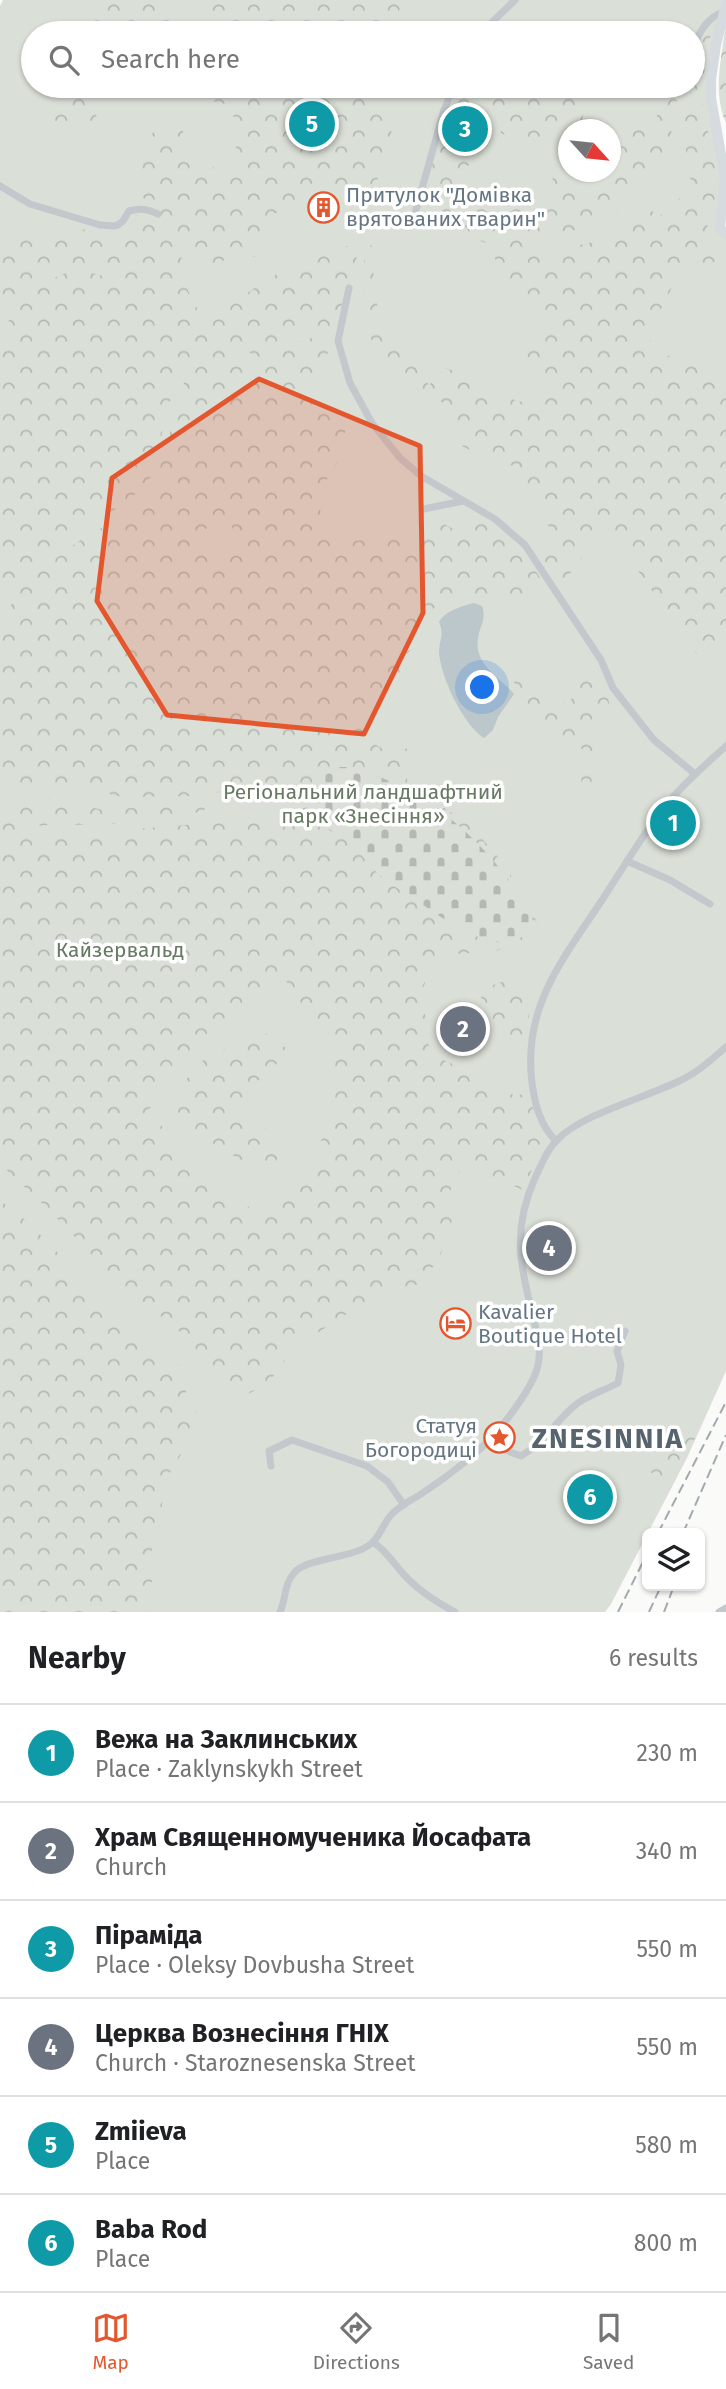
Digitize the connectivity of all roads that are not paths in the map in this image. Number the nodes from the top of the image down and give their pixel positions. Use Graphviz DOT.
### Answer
graph roads {
  1 [pos="515,0"];
  2 [pos="725,8"];
  3 [pos="493,21"];
  4 [pos="705,24"];
  5 [pos="449,98"];
  6 [pos="0,186"];
  7 [pos="158,214"];
  8 [pos="414,217"];
  9 [pos="726,234"];
  10 [pos="349,288"];
  11 [pos="464,501"];
  12 [pos="424,509"];
  13 [pos="726,746"];
  14 [pos="695,775"];
  15 [pos="627,861"];
  16 [pos="710,904"];
  17 [pos="726,1047"];
  18 [pos="556,1141"];
  19 [pos="625,1331"];
  20 [pos="492,1438"];
  21 [pos="271,1465"];
  22 [pos="404,1505"];
  23 [pos="382,1527"];
  24 [pos="373,1542"];
  25 [pos="385,1550"];
  26 [pos="726,1608"];
  27 [pos="280,1612"];
  28 [pos="455,1612"];
  29 [pos="719,1612"];
  1 -- 3 [label="street"];
  2 -- 4 [label="street"];
  2 -- 9 [label="main road"];
  5 -- 8 [label="street"];
  6 -- 7 [label="street"];
  10 -- 11 [label="street"];
  11 -- 12 [label="street"];
  11 -- 14 [label="street"];
  13 -- 14 [label="street"];
  14 -- 15 [label="street"];
  15 -- 16 [label="street"];
  15 -- 18 [label="street"];
  17 -- 18 [label="street"];
  18 -- 20 [label="street"];
  19 -- 20 [label="street"];
  20 -- 22 [label="street"];
  21 -- 22 [label="street"];
  22 -- 23 [label="street"];
  23 -- 24 [label="street"];
  23 -- 25 [label="street"];
  24 -- 25 [label="street"];
  24 -- 27 [label="street"];
  25 -- 28 [label="street"];
  26 -- 29 [label="street"];
}
